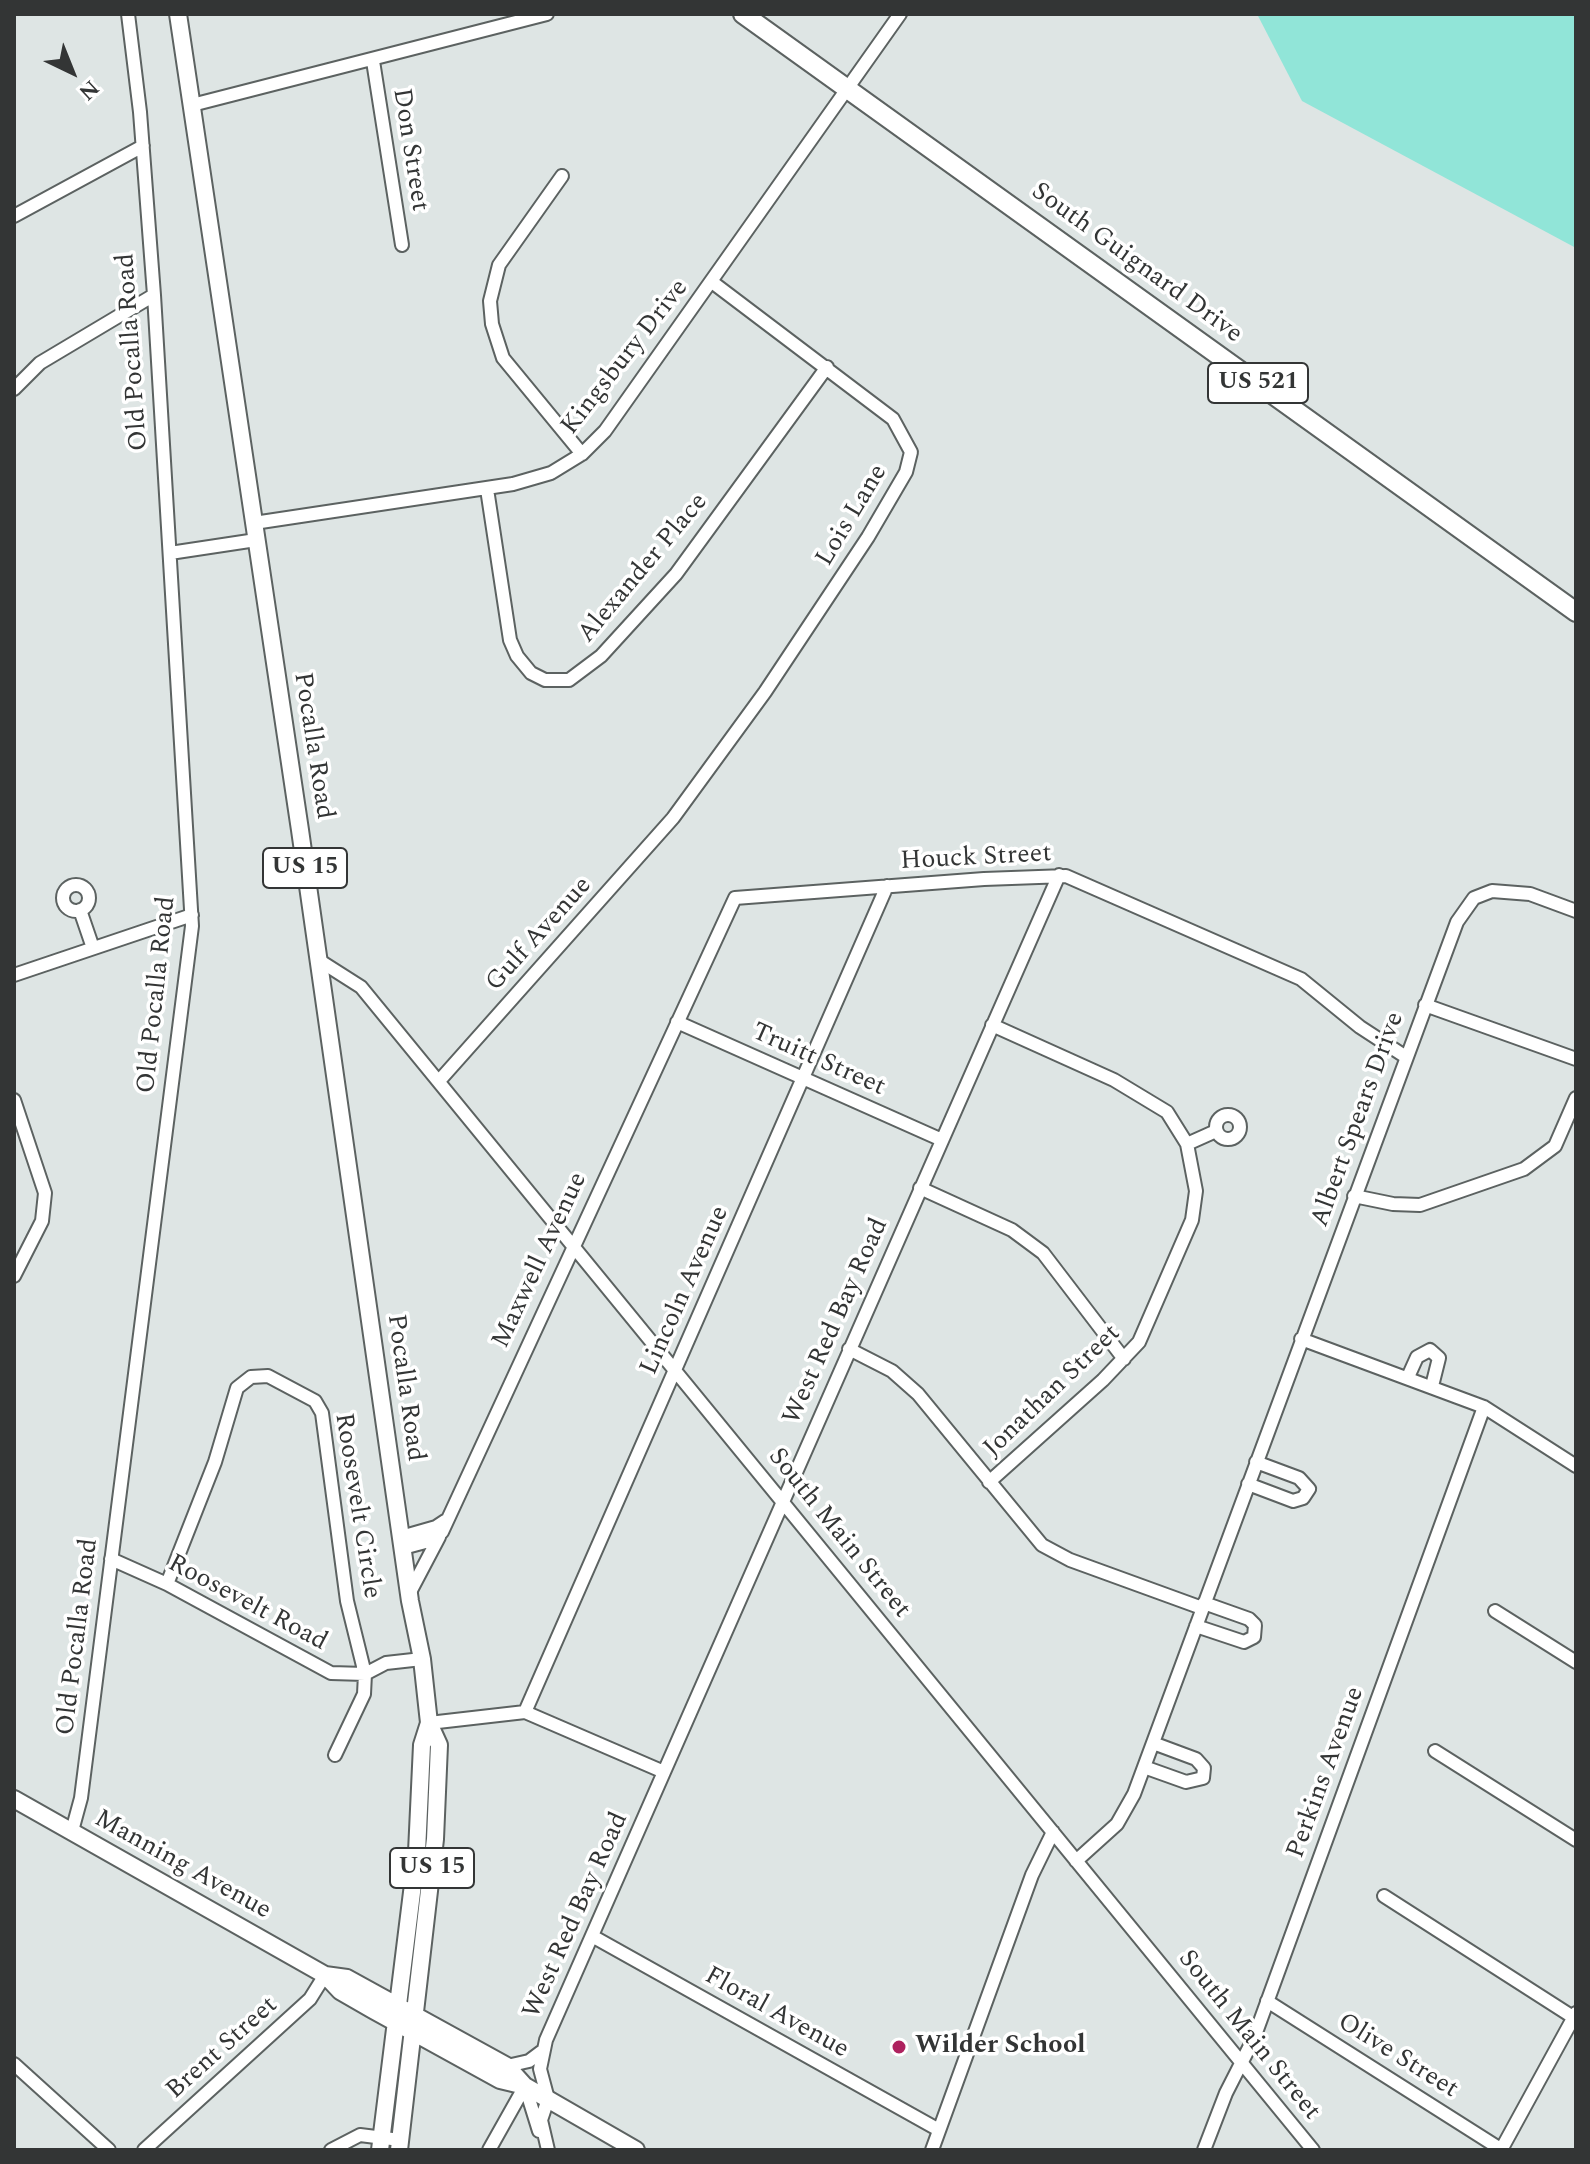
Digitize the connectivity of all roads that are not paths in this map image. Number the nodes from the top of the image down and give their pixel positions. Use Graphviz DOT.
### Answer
graph roads {
  1 [pos="128,14"];
  2 [pos="178,14"];
  3 [pos="547,14"];
  4 [pos="743,14"];
  5 [pos="900,14"];
  6 [pos="373,61"];
  7 [pos="849,89"];
  8 [pos="192,105"];
  9 [pos="143,146"];
  10 [pos="562,176"];
  11 [pos="14,216"];
  12 [pos="402,245"];
  13 [pos="712,282"];
  14 [pos="154,295"];
  15 [pos="827,367"];
  16 [pos="14,389"];
  17 [pos="582,454"];
  18 [pos="487,489"];
  19 [pos="255,532"];
  20 [pos="170,553"];
  21 [pos="1576,612"];
  22 [pos="673,818"];
  23 [pos="1059,875"];
  24 [pos="887,886"];
  25 [pos="80,910"];
  26 [pos="1576,911"];
  27 [pos="192,915"];
  28 [pos="93,948"];
  29 [pos="317,959"];
  30 [pos="14,975"];
  31 [pos="1425,1005"];
  32 [pos="677,1022"];
  33 [pos="992,1025"];
  34 [pos="1406,1057"];
  35 [pos="1576,1059"];
  36 [pos="804,1078"];
  37 [pos="439,1081"];
  38 [pos="1576,1098"];
  39 [pos="14,1100"];
  40 [pos="1216,1131"];
  41 [pos="942,1140"];
  42 [pos="1187,1144"];
  43 [pos="920,1188"];
  44 [pos="1354,1196"];
  45 [pos="573,1245"];
  46 [pos="14,1276"];
  47 [pos="1301,1339"];
  48 [pos="849,1349"];
  49 [pos="1124,1359"];
  50 [pos="675,1370"];
  51 [pos="1408,1377"];
  52 [pos="1432,1386"];
  53 [pos="1484,1407"];
  54 [pos="1256,1462"];
  55 [pos="1576,1466"];
  56 [pos="989,1482"];
  57 [pos="1248,1484"];
  58 [pos="783,1501"];
  59 [pos="447,1519"];
  60 [pos="442,1532"];
  61 [pos="402,1542"];
  62 [pos="111,1559"];
  63 [pos="167,1584"];
  64 [pos="409,1594"];
  65 [pos="1203,1606"];
  66 [pos="1495,1611"];
  67 [pos="1196,1626"];
  68 [pos="422,1659"];
  69 [pos="1576,1662"];
  70 [pos="365,1674"];
  71 [pos="525,1712"];
  72 [pos="429,1723"];
  73 [pos="1153,1743"];
  74 [pos="1435,1751"];
  75 [pos="335,1755"];
  76 [pos="1144,1767"];
  77 [pos="664,1772"];
  78 [pos="15,1802"];
  79 [pos="72,1831"];
  80 [pos="1053,1832"];
  81 [pos="1576,1840"];
  82 [pos="1076,1861"];
  83 [pos="1384,1896"];
  84 [pos="592,1936"];
  85 [pos="325,1975"];
  86 [pos="1267,2001"];
  87 [pos="397,2014"];
  88 [pos="1575,2016"];
  89 [pos="414,2023"];
  90 [pos="541,2052"];
  91 [pos="1241,2063"];
  92 [pos="14,2064"];
  93 [pos="507,2066"];
  94 [pos="525,2086"];
  95 [pos="548,2099"];
  96 [pos="939,2130"];
  97 [pos="380,2144"];
  98 [pos="545,2144"];
  99 [pos="399,2145"];
  100 [pos="1305,2147"];
  101 [pos="109,2150"];
  102 [pos="144,2150"];
  103 [pos="331,2150"];
  104 [pos="489,2150"];
  105 [pos="636,2150"];
  106 [pos="932,2150"];
  107 [pos="1204,2150"];
  108 [pos="1502,2150"];
  1 -- 9 [label="street, Old Pocalla Road"];
  2 -- 8 [label="main road, Pocalla Road / US 15"];
  3 -- 6 [label="street"];
  4 -- 7 [label="highway, South Guignard Drive / US 521"];
  5 -- 7 [label="street, Kingsbury Drive"];
  6 -- 8 [label="street"];
  6 -- 12 [label="street, Don Street"];
  7 -- 13 [label="street, Kingsbury Drive"];
  7 -- 21 [label="highway, South Guignard Drive / US 521"];
  8 -- 19 [label="main road, Pocalla Road / US 15"];
  9 -- 11 [label="street"];
  9 -- 14 [label="street, Old Pocalla Road"];
  10 -- 17 [label="street"];
  13 -- 15 [label="street, Lois Lane"];
  13 -- 17 [label="street, Kingsbury Drive"];
  14 -- 16 [label="street"];
  14 -- 20 [label="street, Old Pocalla Road"];
  15 -- 18 [label="street, Alexander Place"];
  15 -- 22 [label="street, Lois Lane"];
  17 -- 18 [label="street, Kingsbury Drive"];
  18 -- 19 [label="street, Kingsbury Drive"];
  19 -- 20 [label="street, Kingsbury Drive"];
  19 -- 29 [label="main road, Pocalla Road / US 15"];
  20 -- 27 [label="street, Old Pocalla Road"];
  22 -- 37 [label="street, Gulf Avenue"];
  23 -- 24 [label="street, Houck Street"];
  23 -- 33 [label="street, West Red Bay Road"];
  23 -- 34 [label="street, Houck Street"];
  24 -- 32 [label="street, Houck Street"];
  24 -- 36 [label="street, Lincoln Avenue"];
  25 -- 28 [label="street"];
  26 -- 31 [label="street, Albert Spears Drive"];
  27 -- 28 [label="street"];
  27 -- 62 [label="street, Old Pocalla Road"];
  28 -- 30 [label="street"];
  29 -- 37 [label="street, South Main Street"];
  29 -- 61 [label="main road, Pocalla Road / US 15"];
  31 -- 34 [label="street, Albert Spears Drive"];
  31 -- 35 [label="street"];
  32 -- 36 [label="street, Truitt Street"];
  32 -- 45 [label="street, Maxwell Avenue"];
  33 -- 41 [label="street, West Red Bay Road"];
  33 -- 42 [label="street, Jonathan Street"];
  34 -- 44 [label="street, Albert Spears Drive"];
  36 -- 41 [label="street, Truitt Street"];
  36 -- 50 [label="street, Lincoln Avenue"];
  37 -- 45 [label="street, South Main Street"];
  38 -- 44 [label="street"];
  39 -- 46 [label="street"];
  40 -- 42 [label="street"];
  41 -- 43 [label="street, West Red Bay Road"];
  42 -- 49 [label="street, Jonathan Street"];
  43 -- 48 [label="street, West Red Bay Road"];
  43 -- 49 [label="street"];
  44 -- 47 [label="street, Albert Spears Drive"];
  45 -- 50 [label="street, South Main Street"];
  45 -- 59 [label="street, Maxwell Avenue"];
  47 -- 51 [label="street"];
  47 -- 54 [label="street, Albert Spears Drive"];
  48 -- 56 [label="street"];
  48 -- 58 [label="street, West Red Bay Road"];
  49 -- 56 [label="street, Jonathan Street"];
  50 -- 58 [label="street, South Main Street"];
  50 -- 71 [label="street, Lincoln Avenue"];
  51 -- 52 [label="street"];
  51 -- 52 [label="street"];
  52 -- 53 [label="street"];
  53 -- 55 [label="street"];
  53 -- 86 [label="street, Perkins Avenue"];
  54 -- 57 [label="street, Albert Spears Drive"];
  54 -- 57 [label="street"];
  56 -- 65 [label="street"];
  57 -- 65 [label="street, Albert Spears Drive"];
  58 -- 77 [label="street, West Red Bay Road"];
  58 -- 80 [label="street, South Main Street"];
  59 -- 60 [label="street, Maxwell Avenue"];
  59 -- 61 [label="street"];
  60 -- 61 [label="street"];
  60 -- 64 [label="street, Maxwell Avenue"];
  61 -- 64 [label="main road, Pocalla Road / US 15"];
  62 -- 63 [label="street, Roosevelt Road"];
  62 -- 79 [label="street, Old Pocalla Road"];
  63 -- 70 [label="street, Roosevelt Road"];
  63 -- 70 [label="street, Roosevelt Circle"];
  64 -- 68 [label="main road, Pocalla Road / US 15"];
  65 -- 67 [label="street, Albert Spears Drive"];
  65 -- 67 [label="street"];
  66 -- 69 [label="street"];
  67 -- 73 [label="street, Albert Spears Drive"];
  68 -- 70 [label="street"];
  68 -- 72 [label="main road, Pocalla Road / US 15"];
  70 -- 75 [label="street"];
  71 -- 72 [label="street"];
  71 -- 77 [label="street"];
  72 -- 87 [label="main road, Pocalla Road / US 15"];
  72 -- 89 [label="main road, Pocalla Road / US 15"];
  73 -- 76 [label="street, Albert Spears Drive"];
  73 -- 76 [label="street"];
  74 -- 81 [label="street"];
  76 -- 82 [label="street, Albert Spears Drive"];
  77 -- 84 [label="street, West Red Bay Road"];
  78 -- 79 [label="main road, Manning Avenue"];
  79 -- 85 [label="main road, Manning Avenue"];
  80 -- 82 [label="street, South Main Street"];
  80 -- 96 [label="street"];
  82 -- 91 [label="street, South Main Street"];
  83 -- 88 [label="street"];
  84 -- 90 [label="street, West Red Bay Road"];
  84 -- 96 [label="street, Floral Avenue"];
  85 -- 87 [label="main road, Manning Avenue"];
  85 -- 102 [label="street, Brent Street"];
  86 -- 91 [label="street, Perkins Avenue"];
  86 -- 108 [label="street, Olive Street"];
  87 -- 89 [label="main road, Manning Avenue"];
  87 -- 97 [label="main road, US 15"];
  88 -- 108 [label="street"];
  89 -- 93 [label="main road, Manning Avenue"];
  89 -- 94 [label="main road, Manning Avenue"];
  89 -- 99 [label="main road, US 15"];
  90 -- 93 [label="street, West Red Bay Road"];
  90 -- 95 [label="street, West Red Bay Road"];
  91 -- 100 [label="street, South Main Street"];
  91 -- 107 [label="street, Perkins Avenue"];
  92 -- 101 [label="street"];
  93 -- 94 [label="main road, Manning Avenue"];
  94 -- 95 [label="main road, Manning Avenue"];
  94 -- 98 [label="street"];
  94 -- 104 [label="street"];
  95 -- 98 [label="street, West Red Bay Road"];
  95 -- 105 [label="main road, Manning Avenue"];
  96 -- 106 [label="street"];
  97 -- 99 [label="street"];
  97 -- 103 [label="street"];
}
